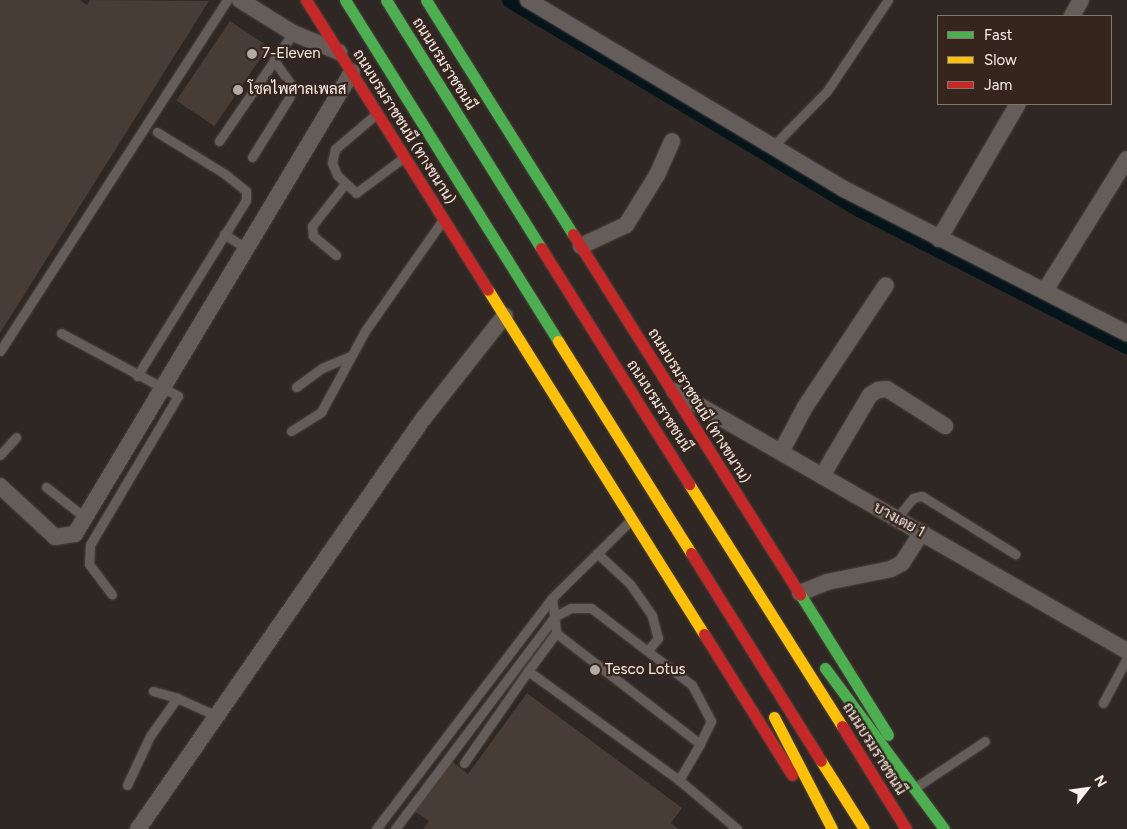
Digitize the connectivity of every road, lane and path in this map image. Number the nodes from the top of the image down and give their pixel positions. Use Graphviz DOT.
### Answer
graph roads {
  1 [pos="227,0"];
  2 [pos="240,0"];
  3 [pos="306,0"];
  4 [pos="345,0"];
  5 [pos="386,0"];
  6 [pos="426,0"];
  7 [pos="528,0"];
  8 [pos="888,0"];
  9 [pos="1081,0"];
  10 [pos="1073,15"];
  11 [pos="293,32"];
  12 [pos="339,52"];
  13 [pos="274,60"];
  14 [pos="352,72"];
  15 [pos="1017,105"];
  16 [pos="378,113"];
  17 [pos="157,132"];
  18 [pos="219,141"];
  19 [pos="672,141"];
  20 [pos="772,147"];
  21 [pos="405,156"];
  22 [pos="252,157"];
  23 [pos="1127,159"];
  24 [pos="344,185"];
  25 [pos="444,218"];
  26 [pos="224,234"];
  27 [pos="938,239"];
  28 [pos="581,246"];
  29 [pos="244,247"];
  30 [pos="336,255"];
  31 [pos="886,285"];
  32 [pos="1046,289"];
  33 [pos="505,315"];
  34 [pos="1127,332"];
  35 [pos="61,333"];
  36 [pos="0,351"];
  37 [pos="350,356"];
  38 [pos="137,376"];
  39 [pos="296,386"];
  40 [pos="161,389"];
  41 [pos="670,389"];
  42 [pos="945,426"];
  43 [pos="291,431"];
  44 [pos="16,437"];
  45 [pos="781,452"];
  46 [pos="0,455"];
  47 [pos="822,476"];
  48 [pos="0,486"];
  49 [pos="46,488"];
  50 [pos="87,519"];
  51 [pos="896,519"];
  52 [pos="632,520"];
  53 [pos="922,532"];
  54 [pos="597,553"];
  55 [pos="1015,554"];
  56 [pos="749,576"];
  57 [pos="112,594"];
  58 [pos="800,594"];
  59 [pos="552,598"];
  60 [pos="554,617"];
  61 [pos="731,617"];
  62 [pos="556,633"];
  63 [pos="649,649"];
  64 [pos="1127,651"];
  65 [pos="1127,658"];
  66 [pos="528,671"];
  67 [pos="153,691"];
  68 [pos="177,698"];
  69 [pos="1102,703"];
  70 [pos="217,716"];
  71 [pos="985,741"];
  72 [pos="700,744"];
  73 [pos="464,763"];
  74 [pos="679,780"];
  75 [pos="919,784"];
  76 [pos="127,785"];
  77 [pos="138,829"];
  78 [pos="376,829"];
  79 [pos="394,829"];
  80 [pos="737,829"];
  81 [pos="826,829"];
  82 [pos="832,829"];
  83 [pos="864,829"];
  84 [pos="906,829"];
  85 [pos="945,829"];
  1 -- 36 [label="lane"];
  2 -- 11 [label="street"];
  3 -- 12 [label="main road, ถนนบรมราชชนนี (ทางขนาน)"];
  4 -- 61 [label="main road"];
  5 -- 56 [label="main road, ถนนบรมราชชนนี"];
  6 -- 28 [label="main road, ถนนบรมราชชนนี (ทางขนาน)"];
  7 -- 20 [label="street"];
  8 -- 20 [label="lane"];
  9 -- 10 [label="street"];
  11 -- 12 [label="street"];
  11 -- 13 [label="lane"];
  12 -- 14 [label="main road, ถนนบรมราชชนนี (ทางขนาน)"];
  13 -- 18 [label="lane"];
  13 -- 22 [label="lane"];
  14 -- 16 [label="main road, ถนนบรมราชชนนี (ทางขนาน)"];
  14 -- 29 [label="street"];
  15 -- 27 [label="street"];
  16 -- 21 [label="main road, ถนนบรมราชชนนี (ทางขนาน)"];
  16 -- 24 [label="lane"];
  17 -- 26 [label="lane"];
  19 -- 28 [label="street"];
  20 -- 27 [label="street"];
  21 -- 24 [label="lane"];
  21 -- 25 [label="main road, ถนนบรมราชชนนี (ทางขนาน)"];
  23 -- 32 [label="street"];
  24 -- 30 [label="lane"];
  25 -- 33 [label="main road, ถนนบรมราชชนนี (ทางขนาน)"];
  25 -- 37 [label="lane"];
  26 -- 29 [label="lane"];
  26 -- 38 [label="lane"];
  27 -- 32 [label="street"];
  28 -- 41 [label="main road, ถนนบรมราชชนนี (ทางขนาน)"];
  29 -- 40 [label="street"];
  31 -- 45 [label="street"];
  32 -- 34 [label="street"];
  33 -- 52 [label="main road, ถนนบรมราชชนนี (ทางขนาน)"];
  33 -- 70 [label="street"];
  35 -- 38 [label="lane"];
  37 -- 39 [label="lane"];
  37 -- 43 [label="lane"];
  38 -- 40 [label="lane"];
  40 -- 50 [label="street"];
  40 -- 57 [label="lane"];
  41 -- 45 [label="street, บางเตย 1"];
  41 -- 58 [label="main road, ถนนบรมราชชนนี (ทางขนาน)"];
  42 -- 47 [label="street"];
  44 -- 46 [label="lane"];
  45 -- 47 [label="street, บางเตย 1"];
  47 -- 51 [label="street, บางเตย 1"];
  48 -- 50 [label="street"];
  49 -- 50 [label="lane"];
  51 -- 53 [label="street, บางเตย 1"];
  51 -- 55 [label="lane"];
  52 -- 54 [label="lane"];
  52 -- 81 [label="main road, ถนนบรมราชชนนี (ทางขนาน)"];
  53 -- 58 [label="street"];
  53 -- 64 [label="street, บางเตย 1"];
  54 -- 59 [label="lane"];
  54 -- 63 [label="lane"];
  56 -- 84 [label="main road, ถนนบรมราชชนนี"];
  56 -- 85 [label="main road"];
  58 -- 75 [label="main road, ถนนบรมราชชนนี (ทางขนาน)"];
  59 -- 60 [label="lane"];
  59 -- 78 [label="lane"];
  60 -- 62 [label="lane"];
  60 -- 63 [label="lane"];
  60 -- 79 [label="lane"];
  61 -- 82 [label="main road"];
  61 -- 83 [label="main road"];
  62 -- 66 [label="lane"];
  62 -- 72 [label="lane"];
  63 -- 72 [label="lane"];
  65 -- 69 [label="lane"];
  66 -- 73 [label="lane"];
  66 -- 74 [label="lane"];
  67 -- 68 [label="lane"];
  68 -- 70 [label="lane"];
  68 -- 76 [label="lane"];
  70 -- 77 [label="street"];
  71 -- 75 [label="lane"];
  72 -- 74 [label="lane"];
  74 -- 80 [label="lane"];
  75 -- 85 [label="main road, ถนนบรมราชชนนี (ทางขนาน)"];
}
